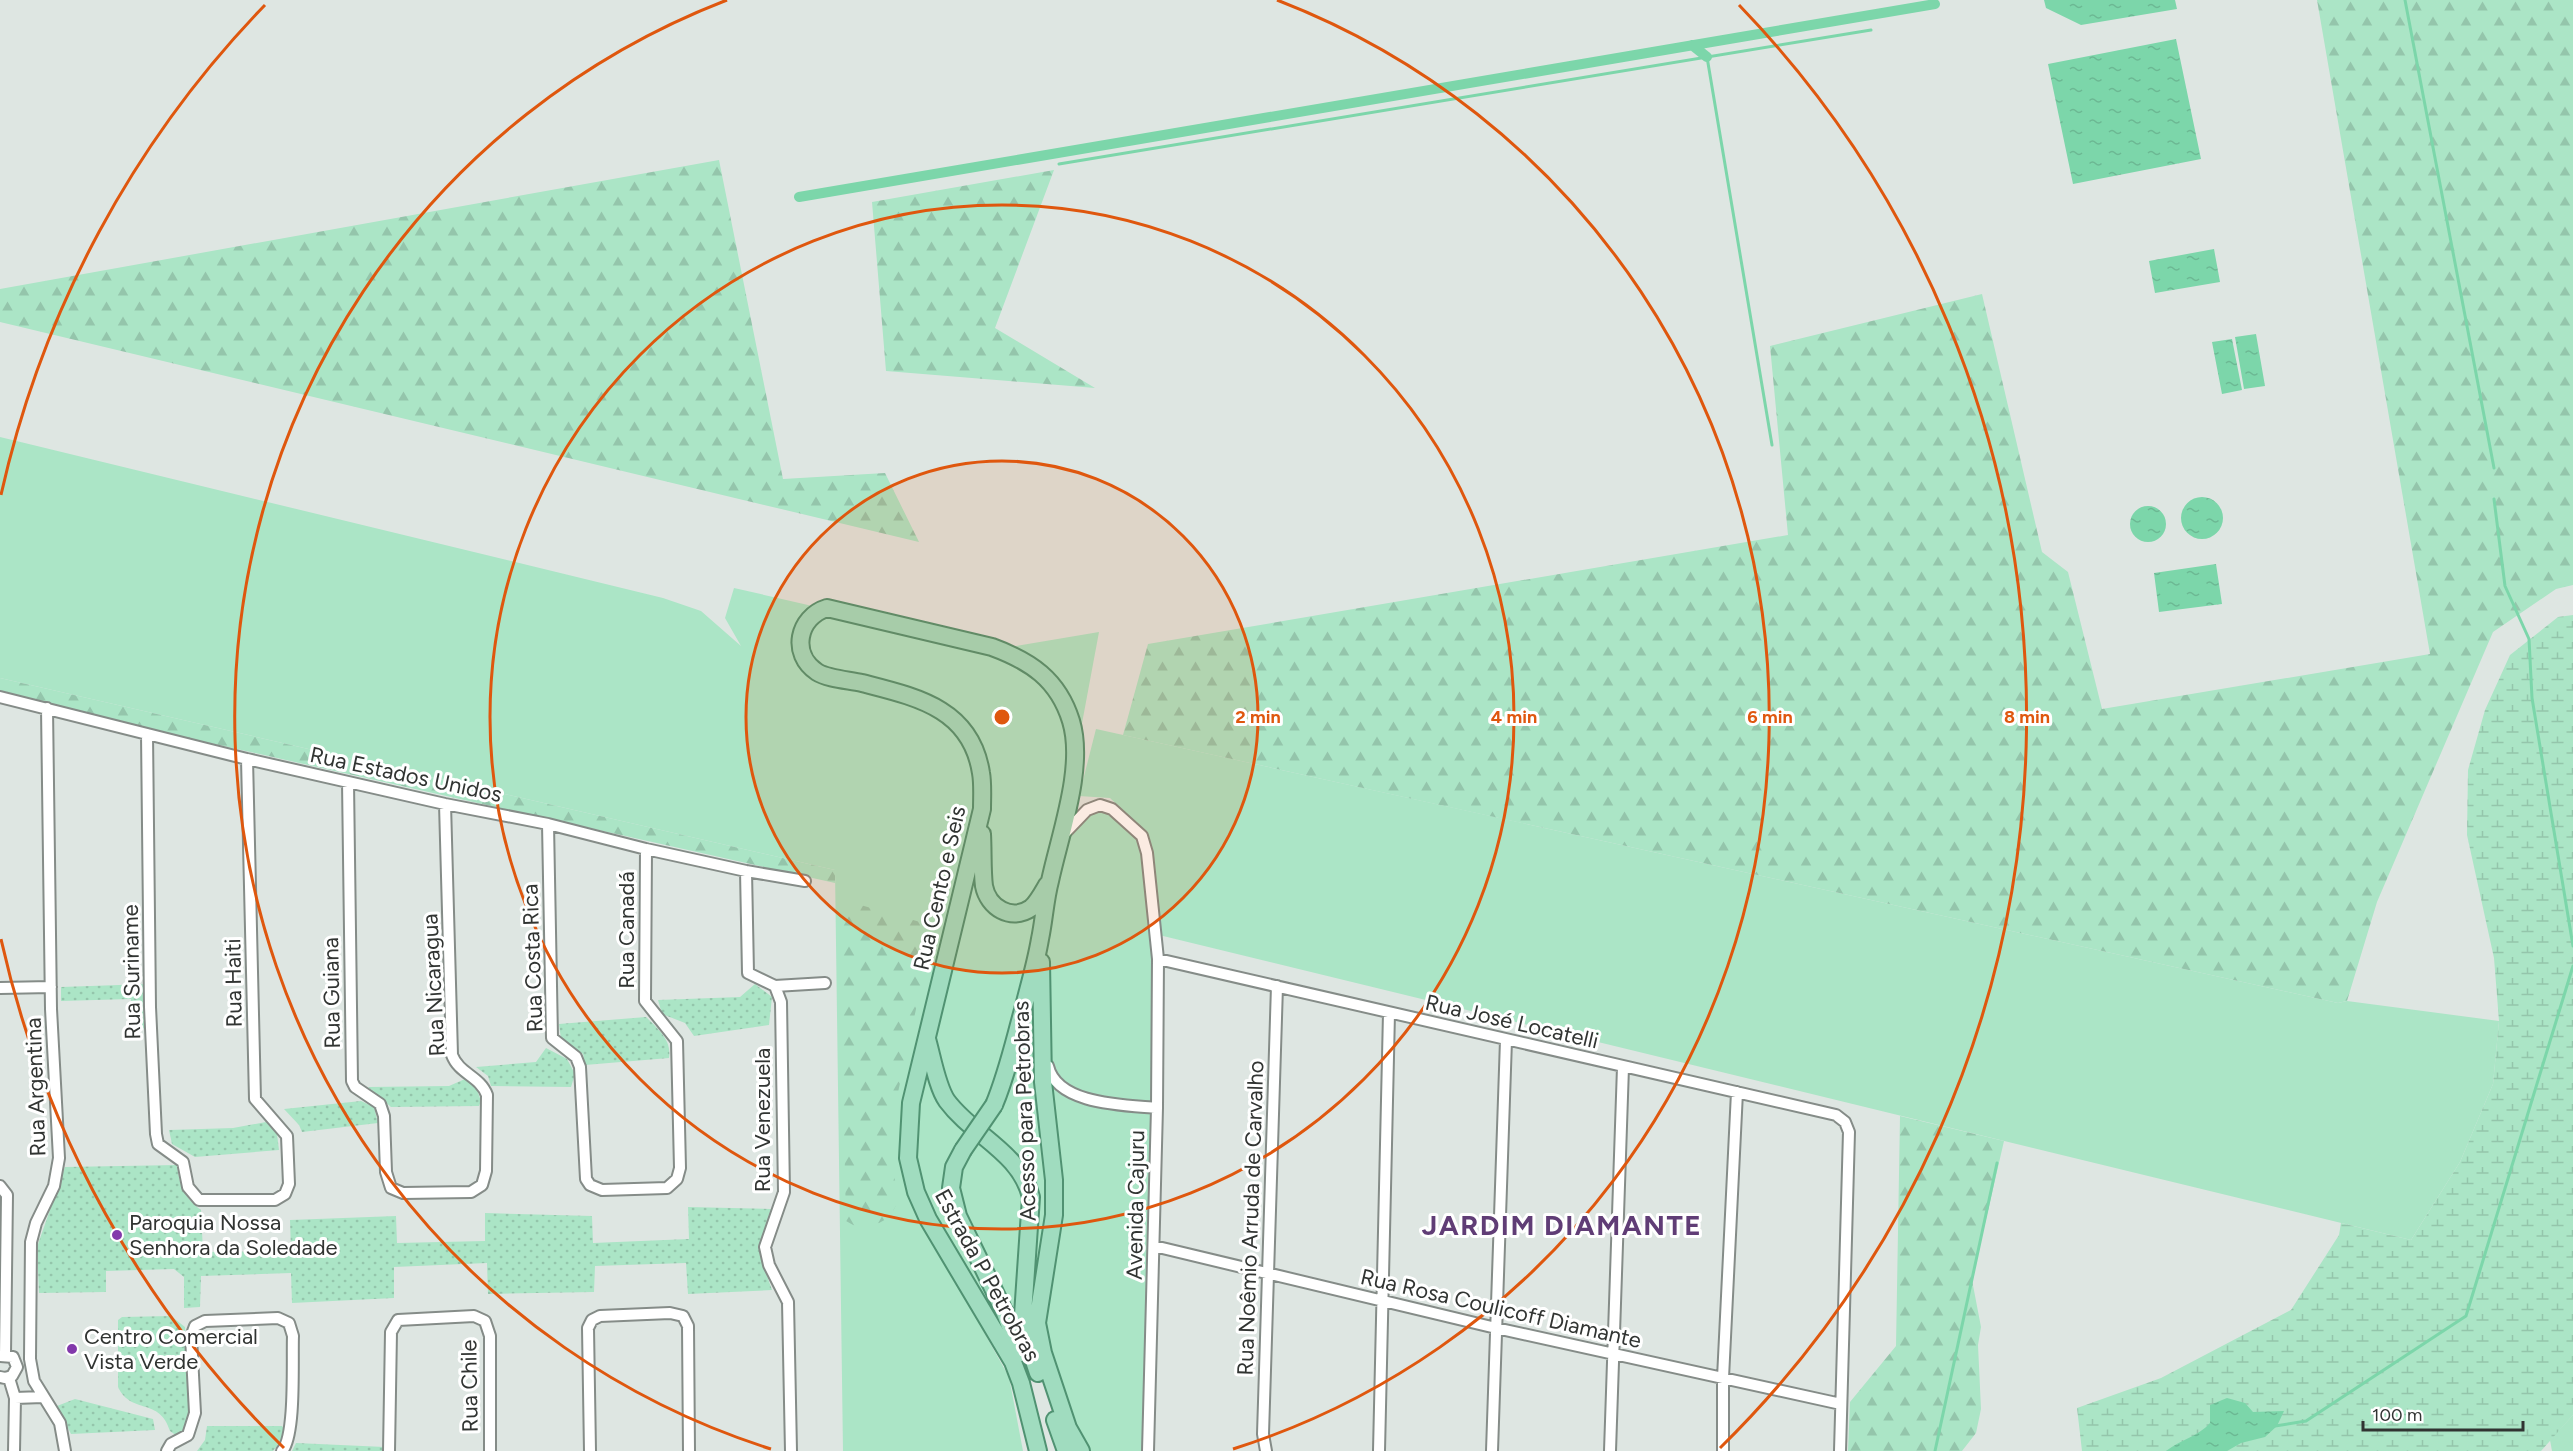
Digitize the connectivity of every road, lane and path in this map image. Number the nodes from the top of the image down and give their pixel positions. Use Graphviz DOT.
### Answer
graph roads {
  1 [pos="0,698"];
  2 [pos="47,708"];
  3 [pos="147,734"];
  4 [pos="1077,753"];
  5 [pos="247,759"];
  6 [pos="348,782"];
  7 [pos="445,804"];
  8 [pos="982,809"];
  9 [pos="548,824"];
  10 [pos="1061,837"];
  11 [pos="646,849"];
  12 [pos="746,870"];
  13 [pos="805,881"];
  14 [pos="1049,882"];
  15 [pos="1040,940"];
  16 [pos="1158,959"];
  17 [pos="825,982"];
  18 [pos="775,986"];
  19 [pos="51,987"];
  20 [pos="1277,987"];
  21 [pos="0,988"];
  22 [pos="1389,1012"];
  23 [pos="927,1038"];
  24 [pos="1042,1038"];
  25 [pos="1506,1040"];
  26 [pos="1623,1067"];
  27 [pos="1737,1092"];
  28 [pos="1157,1108"];
  29 [pos="677,1179"];
  30 [pos="482,1185"];
  31 [pos="0,1186"];
  32 [pos="285,1194"];
  33 [pos="1154,1246"];
  34 [pos="4,1273"];
  35 [pos="1266,1274"];
  36 [pos="1383,1301"];
  37 [pos="1496,1328"];
  38 [pos="1612,1354"];
  39 [pos="3,1355"];
  40 [pos="30,1359"];
  41 [pos="17,1363"];
  42 [pos="4,1377"];
  43 [pos="1723,1378"];
  44 [pos="43,1397"];
  45 [pos="15,1398"];
  46 [pos="1841,1404"];
  47 [pos="14,1451"];
  48 [pos="65,1451"];
  49 [pos="166,1451"];
  50 [pos="282,1451"];
  51 [pos="389,1451"];
  52 [pos="490,1451"];
  53 [pos="590,1451"];
  54 [pos="689,1451"];
  55 [pos="791,1451"];
  56 [pos="1038,1451"];
  57 [pos="1050,1451"];
  58 [pos="1066,1451"];
  59 [pos="1081,1451"];
  60 [pos="1148,1451"];
  61 [pos="1266,1451"];
  62 [pos="1379,1451"];
  63 [pos="1492,1451"];
  64 [pos="1610,1451"];
  65 [pos="1723,1451"];
  66 [pos="1840,1451"];
  1 -- 2 [label="street, Rua Estados Unidos"];
  2 -- 3 [label="street, Rua Estados Unidos"];
  2 -- 19 [label="street, Rua Argentina"];
  3 -- 5 [label="street, Rua Estados Unidos"];
  3 -- 32 [label="street, Rua Suriname"];
  4 -- 8 [label="main road, Rua Cento e Seis"];
  4 -- 10 [label="main road, Acesso para Petrobras"];
  5 -- 6 [label="street, Rua Estados Unidos"];
  5 -- 32 [label="street, Rua Haiti"];
  6 -- 7 [label="street, Rua Estados Unidos"];
  6 -- 30 [label="street, Rua Guiana"];
  7 -- 9 [label="street, Rua Estados Unidos"];
  7 -- 30 [label="street, Rua Nicaragua"];
  8 -- 14 [label="main road"];
  8 -- 23 [label="main road, Rua Cento e Seis"];
  9 -- 11 [label="street, Rua Estados Unidos"];
  9 -- 29 [label="street, Rua Costa Rica"];
  10 -- 14 [label="main road, Acesso para Petrobras"];
  10 -- 16 [label="street, Avenida Cajuru"];
  11 -- 12 [label="street, Rua Estados Unidos"];
  11 -- 29 [label="street, Rua Canadá"];
  12 -- 13 [label="street, Rua Estados Unidos"];
  12 -- 18 [label="street"];
  14 -- 15 [label="main road, Acesso para Petrobras"];
  15 -- 24 [label="main road, Acesso para Petrobras"];
  15 -- 57 [label="main road, Acesso para Petrobras, bridge"];
  16 -- 20 [label="street, Rua José Locatelli"];
  16 -- 28 [label="street, Avenida Cajuru"];
  17 -- 18 [label="street"];
  18 -- 55 [label="street, Rua Venezuela"];
  19 -- 21 [label="street"];
  19 -- 40 [label="street, Rua Argentina"];
  20 -- 22 [label="street, Rua José Locatelli"];
  20 -- 35 [label="street, Rua Noêmio Arruda de Carvalho"];
  22 -- 25 [label="street, Rua José Locatelli"];
  22 -- 36 [label="street"];
  23 -- 56 [label="main road, Estrada P Petrobras"];
  23 -- 58 [label="main road, Estrada P Petrobras"];
  24 -- 28 [label="street"];
  24 -- 59 [label="main road, Acesso para Petrobras"];
  25 -- 26 [label="street, Rua José Locatelli"];
  25 -- 37 [label="street"];
  26 -- 27 [label="street, Rua José Locatelli"];
  26 -- 38 [label="street"];
  27 -- 43 [label="street"];
  27 -- 46 [label="street, Rua José Locatelli"];
  28 -- 33 [label="street, Avenida Cajuru"];
  31 -- 34 [label="street"];
  33 -- 35 [label="street, Rua Rosa Coulicoff Diamante"];
  33 -- 60 [label="street, Avenida Cajuru"];
  34 -- 39 [label="street"];
  35 -- 36 [label="street, Rua Rosa Coulicoff Diamante"];
  35 -- 61 [label="street, Rua Noêmio Arruda de Carvalho"];
  36 -- 37 [label="street, Rua Rosa Coulicoff Diamante"];
  36 -- 62 [label="street"];
  37 -- 38 [label="street, Rua Rosa Coulicoff Diamante"];
  37 -- 63 [label="street"];
  38 -- 43 [label="street, Rua Rosa Coulicoff Diamante"];
  38 -- 64 [label="street"];
  39 -- 41 [label="street"];
  40 -- 41 [label="street"];
  40 -- 44 [label="street, Rua Argentina"];
  41 -- 42 [label="street"];
  42 -- 45 [label="street"];
  43 -- 46 [label="street, Rua Rosa Coulicoff Diamante"];
  43 -- 65 [label="street"];
  44 -- 45 [label="street"];
  44 -- 48 [label="street, Rua Argentina"];
  45 -- 47 [label="street"];
  46 -- 66 [label="street"];
  49 -- 50 [label="street"];
  51 -- 52 [label="street, Rua Chile"];
  53 -- 54 [label="street"];
}
